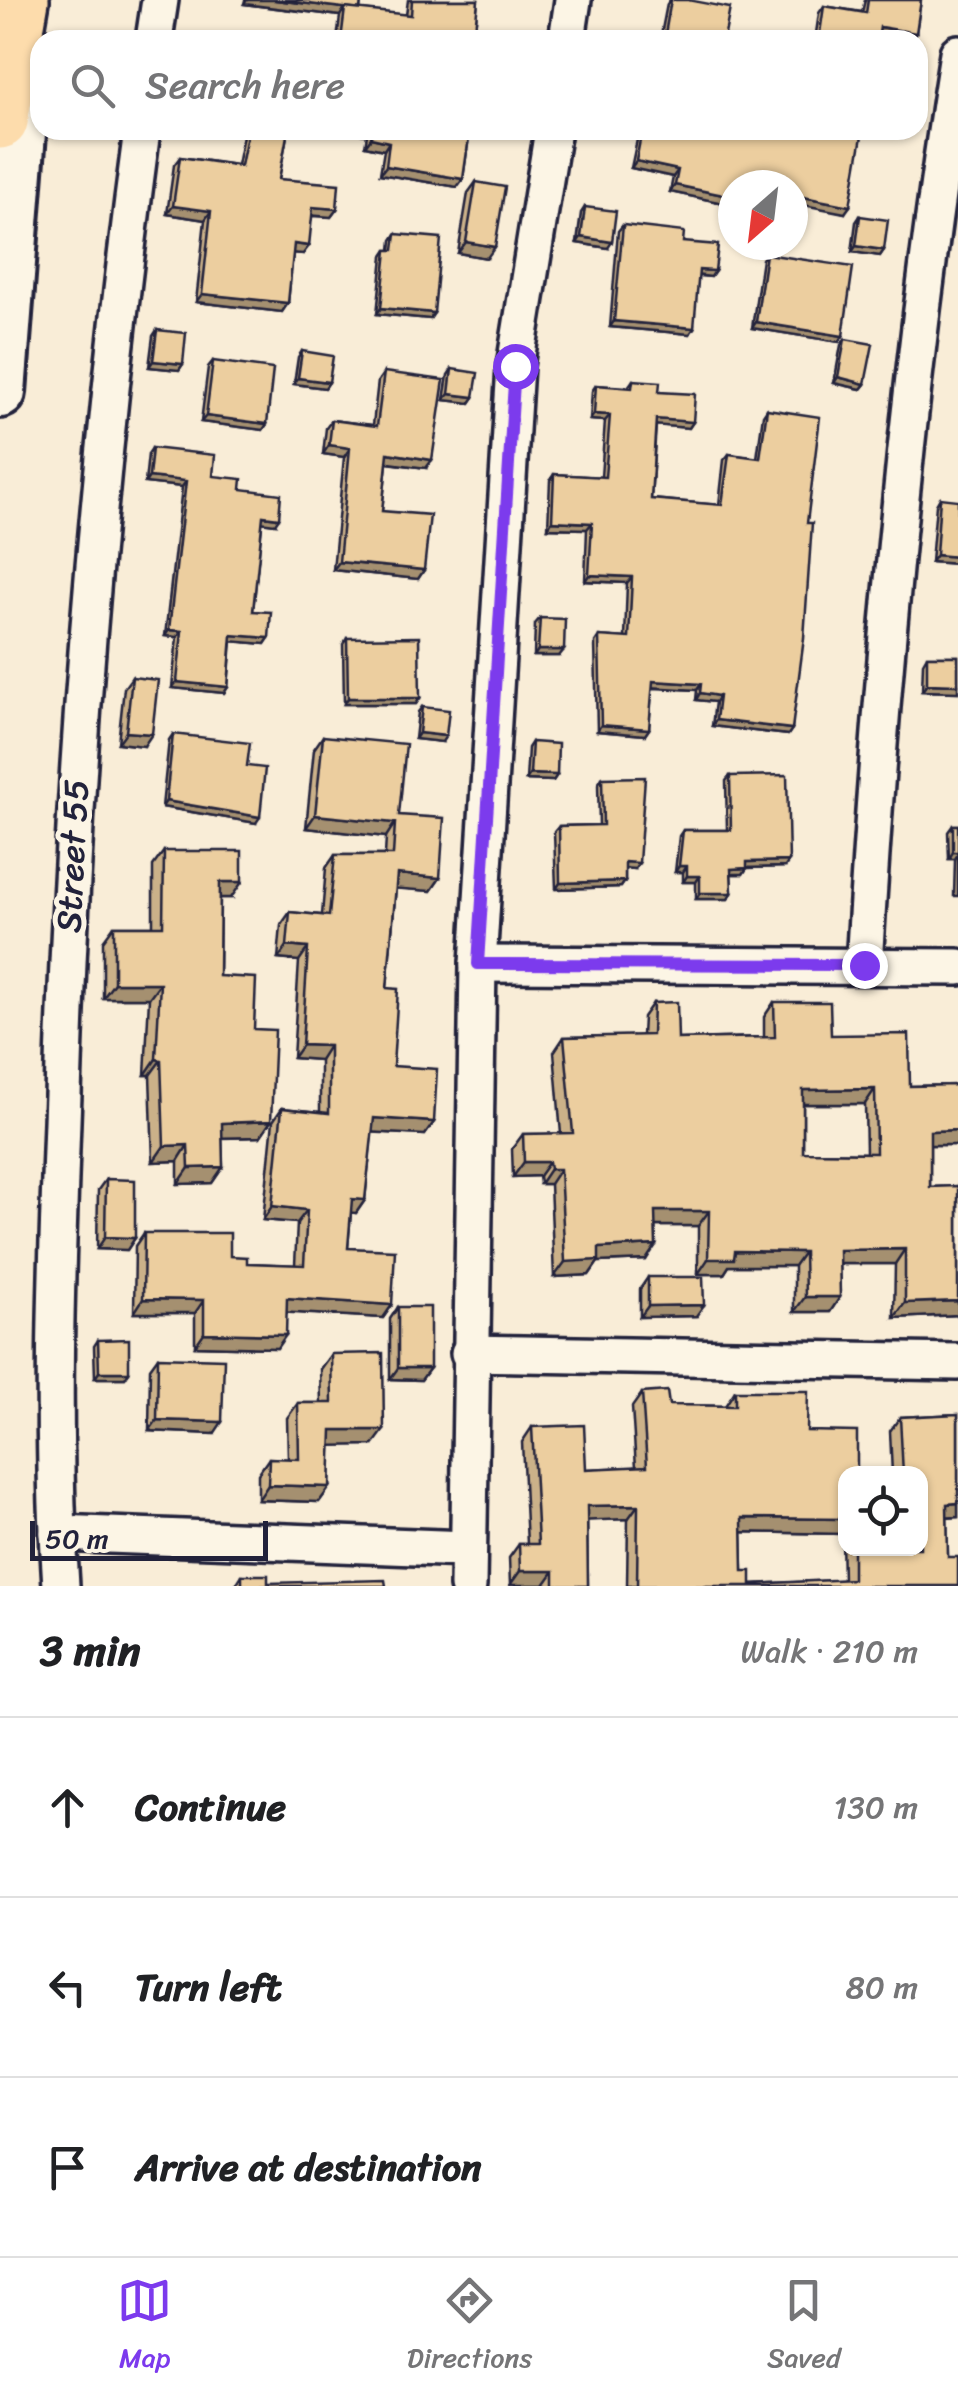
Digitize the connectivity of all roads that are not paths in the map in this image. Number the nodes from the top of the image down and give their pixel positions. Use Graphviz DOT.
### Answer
graph roads {
  1 [pos="24,0"];
  2 [pos="160,0"];
  3 [pos="573,0"];
  4 [pos="156,30"];
  5 [pos="568,30"];
  6 [pos="958,53"];
  7 [pos="0,121"];
  8 [pos="141,140"];
  9 [pos="551,140"];
  10 [pos="0,392"];
  11 [pos="478,964"];
  12 [pos="864,965"];
  13 [pos="958,968"];
  14 [pos="469,1353"];
  15 [pos="958,1362"];
  16 [pos="58,1532"];
  17 [pos="466,1549"];
  18 [pos="62,1586"];
  19 [pos="468,1586"];
  1 -- 7 [label="main road"];
  1 -- 10 [label="main road"];
  2 -- 4 [label="street"];
  3 -- 5 [label="street"];
  6 -- 12 [label="street"];
  8 -- 16 [label="street, Street 55"];
  9 -- 11 [label="street"];
  11 -- 12 [label="street"];
  11 -- 14 [label="street"];
  12 -- 13 [label="street"];
  14 -- 15 [label="street"];
  14 -- 17 [label="street"];
  16 -- 17 [label="street"];
  16 -- 18 [label="street, Street 55"];
  17 -- 19 [label="street"];
}
